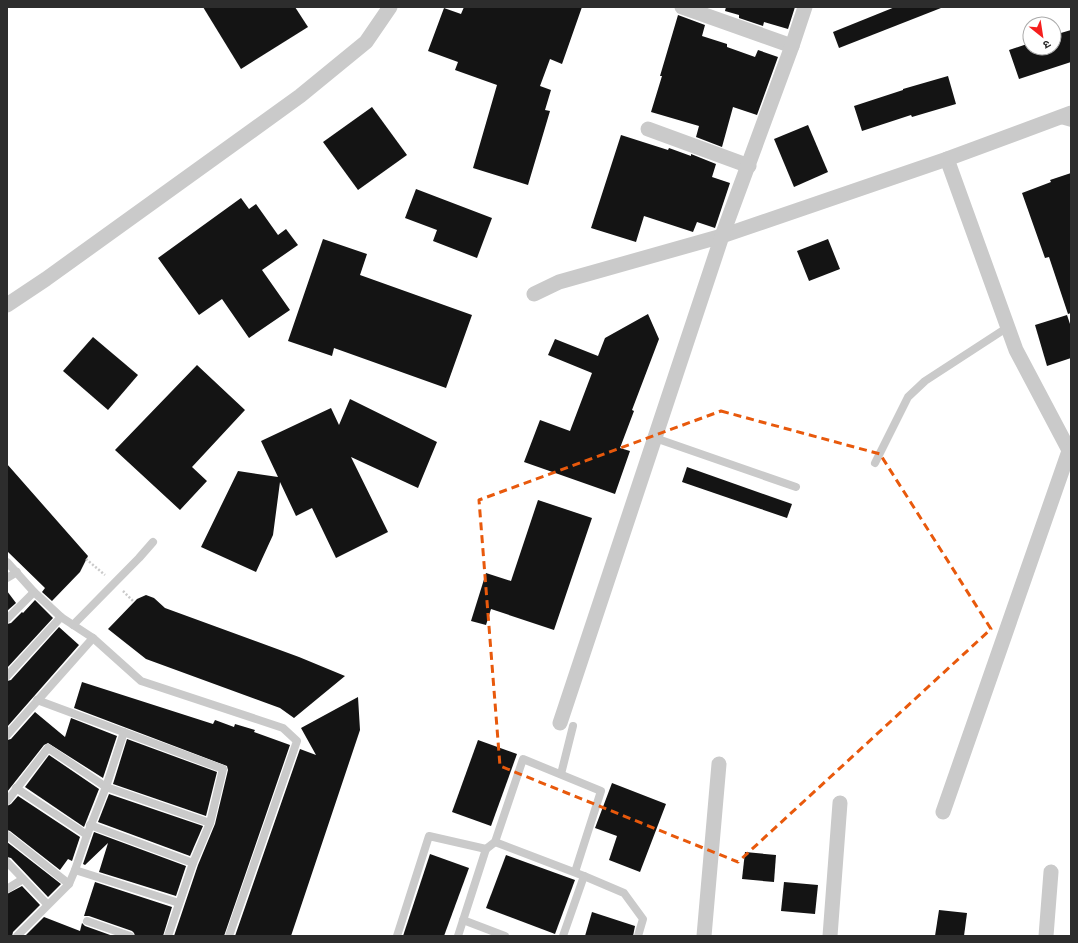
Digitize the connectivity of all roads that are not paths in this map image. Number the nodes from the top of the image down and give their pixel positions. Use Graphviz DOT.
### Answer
graph roads {
  1 [pos="390,7"];
  2 [pos="682,7"];
  3 [pos="805,7"];
  4 [pos="792,46"];
  5 [pos="1071,113"];
  6 [pos="1055,119"];
  7 [pos="1071,123"];
  8 [pos="648,129"];
  9 [pos="947,159"];
  10 [pos="749,166"];
  11 [pos="722,236"];
  12 [pos="534,294"];
  13 [pos="7,305"];
  14 [pos="1008,327"];
  15 [pos="655,438"];
  16 [pos="1070,452"];
  17 [pos="875,463"];
  18 [pos="796,486"];
  19 [pos="153,542"];
  20 [pos="7,562"];
  21 [pos="17,572"];
  22 [pos="7,578"];
  23 [pos="34,592"];
  24 [pos="61,617"];
  25 [pos="7,619"];
  26 [pos="73,625"];
  27 [pos="93,638"];
  28 [pos="7,676"];
  29 [pos="37,700"];
  30 [pos="567,724"];
  31 [pos="124,732"];
  32 [pos="7,735"];
  33 [pos="719,764"];
  34 [pos="561,774"];
  35 [pos="106,787"];
  36 [pos="16,788"];
  37 [pos="7,801"];
  38 [pos="840,803"];
  39 [pos="943,812"];
  40 [pos="210,822"];
  41 [pos="90,825"];
  42 [pos="87,834"];
  43 [pos="7,835"];
  44 [pos="495,842"];
  45 [pos="486,849"];
  46 [pos="7,862"];
  47 [pos="193,862"];
  48 [pos="75,870"];
  49 [pos="575,872"];
  50 [pos="1051,872"];
  51 [pos="584,876"];
  52 [pos="23,878"];
  53 [pos="69,884"];
  54 [pos="7,889"];
  55 [pos="179,903"];
  56 [pos="47,904"];
  57 [pos="463,920"];
  58 [pos="87,921"];
  59 [pos="17,936"];
  60 [pos="130,936"];
  61 [pos="168,936"];
  62 [pos="229,936"];
  63 [pos="396,936"];
  64 [pos="458,936"];
  65 [pos="505,936"];
  66 [pos="563,936"];
  67 [pos="638,936"];
  68 [pos="704,936"];
  69 [pos="830,936"];
  70 [pos="1046,936"];
  1 -- 13 [label="street"];
  2 -- 4 [label="street"];
  3 -- 4 [label="street"];
  4 -- 10 [label="street"];
  5 -- 6 [label="street"];
  6 -- 7 [label="lane"];
  6 -- 9 [label="street"];
  8 -- 10 [label="street"];
  9 -- 11 [label="street"];
  9 -- 14 [label="street"];
  10 -- 11 [label="street"];
  11 -- 12 [label="street"];
  11 -- 15 [label="street"];
  14 -- 16 [label="street"];
  14 -- 17 [label="lane"];
  15 -- 18 [label="lane"];
  15 -- 30 [label="street"];
  16 -- 39 [label="street"];
  19 -- 26 [label="lane"];
  20 -- 21 [label="lane"];
  21 -- 22 [label="lane"];
  21 -- 23 [label="lane"];
  23 -- 24 [label="lane"];
  23 -- 25 [label="lane"];
  24 -- 26 [label="lane"];
  24 -- 28 [label="lane"];
  26 -- 27 [label="lane"];
  27 -- 29 [label="lane"];
  27 -- 62 [label="lane"];
  29 -- 31 [label="lane"];
  29 -- 32 [label="lane"];
  30 -- 34 [label="lane"];
  31 -- 35 [label="lane"];
  31 -- 40 [label="lane"];
  33 -- 68 [label="street"];
  34 -- 44 [label="lane"];
  34 -- 49 [label="lane"];
  35 -- 36 [label="lane"];
  35 -- 40 [label="lane"];
  35 -- 41 [label="lane"];
  36 -- 37 [label="lane"];
  36 -- 42 [label="lane"];
  38 -- 69 [label="street"];
  40 -- 47 [label="lane"];
  41 -- 42 [label="lane"];
  41 -- 47 [label="lane"];
  42 -- 48 [label="lane"];
  43 -- 53 [label="lane"];
  44 -- 45 [label="lane"];
  44 -- 49 [label="lane"];
  45 -- 57 [label="lane"];
  45 -- 63 [label="lane"];
  46 -- 52 [label="lane"];
  47 -- 55 [label="lane"];
  48 -- 53 [label="lane"];
  48 -- 55 [label="lane"];
  49 -- 51 [label="lane"];
  50 -- 70 [label="street"];
  51 -- 66 [label="lane"];
  51 -- 67 [label="lane"];
  52 -- 54 [label="lane"];
  52 -- 56 [label="lane"];
  53 -- 56 [label="lane"];
  55 -- 61 [label="lane"];
  56 -- 59 [label="lane"];
  57 -- 64 [label="lane"];
  57 -- 65 [label="lane"];
  58 -- 60 [label="lane"];
}
